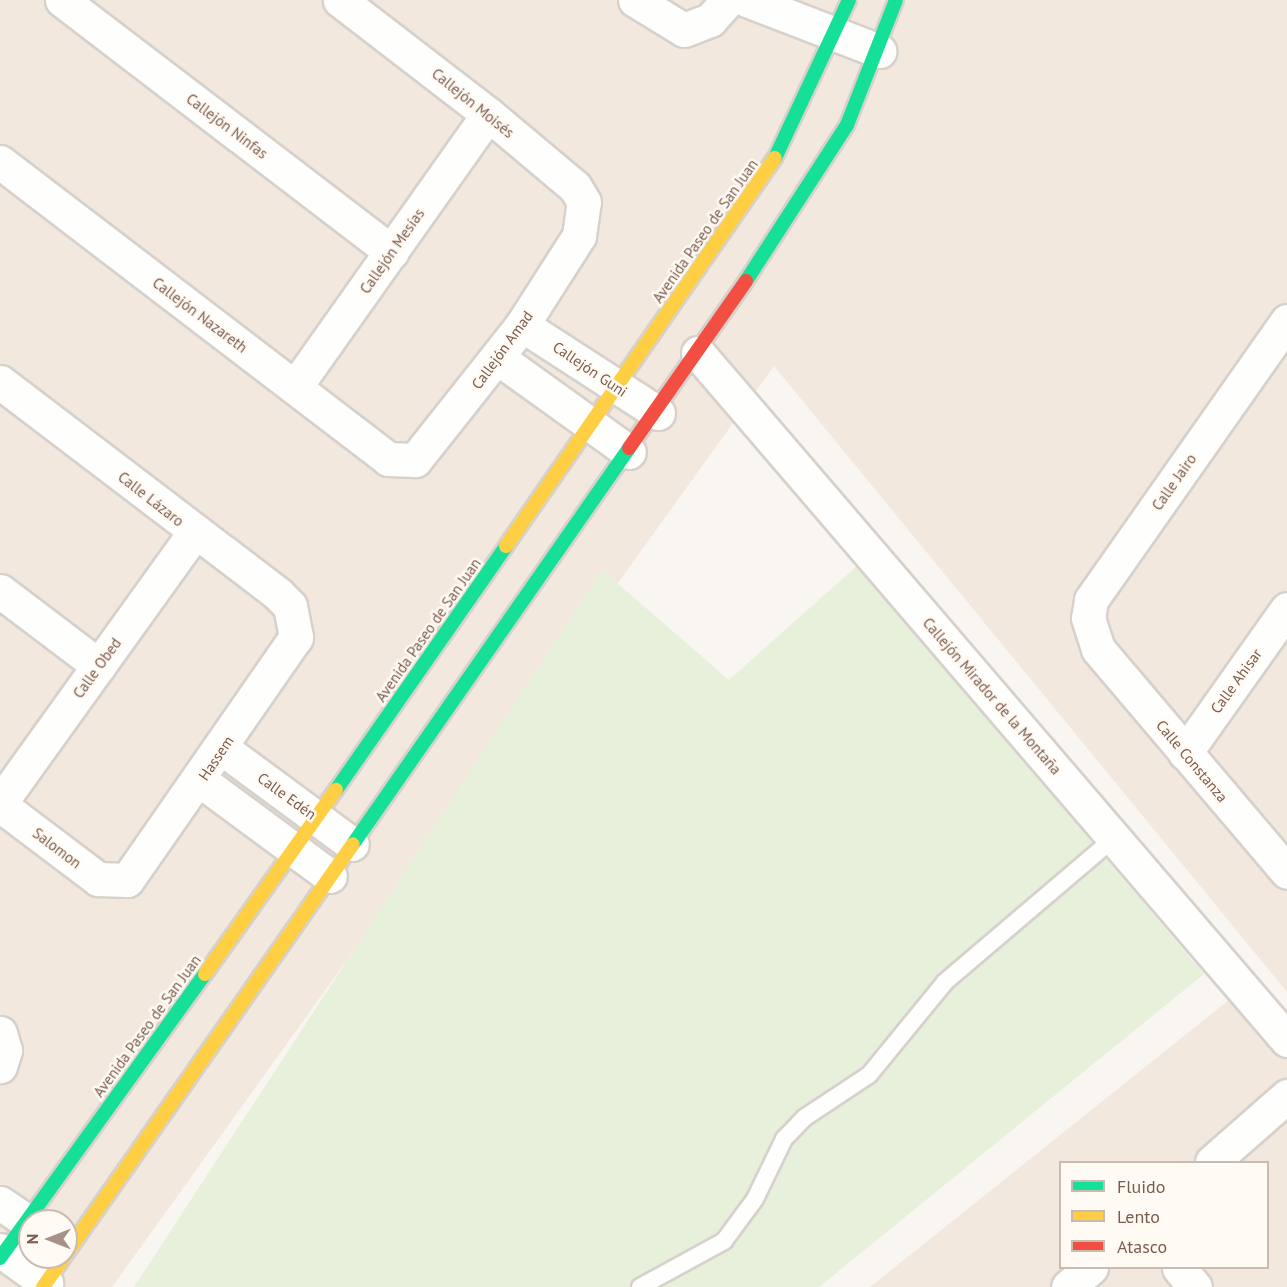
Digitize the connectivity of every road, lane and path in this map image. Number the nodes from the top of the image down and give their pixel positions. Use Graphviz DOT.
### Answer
graph roads {
  1 [pos="62,0"];
  2 [pos="340,0"];
  3 [pos="635,0"];
  4 [pos="728,0"];
  5 [pos="747,0"];
  6 [pos="849,0"];
  7 [pos="894,0"];
  8 [pos="836,33"];
  9 [pos="879,51"];
  10 [pos="488,114"];
  11 [pos="0,162"];
  12 [pos="584,220"];
  13 [pos="392,252"];
  14 [pos="1287,321"];
  15 [pos="522,325"];
  16 [pos="698,353"];
  17 [pos="498,358"];
  18 [pos="0,382"];
  19 [pos="295,387"];
  20 [pos="617,388"];
  21 [pos="658,413"];
  22 [pos="592,424"];
  23 [pos="629,452"];
  24 [pos="402,462"];
  25 [pos="194,533"];
  26 [pos="0,591"];
  27 [pos="1287,609"];
  28 [pos="296,620"];
  29 [pos="1098,649"];
  30 [pos="99,666"];
  31 [pos="223,749"];
  32 [pos="1185,753"];
  33 [pos="201,781"];
  34 [pos="0,804"];
  35 [pos="317,818"];
  36 [pos="1114,838"];
  37 [pos="352,844"];
  38 [pos="294,849"];
  39 [pos="1287,872"];
  40 [pos="330,876"];
  41 [pos="117,883"];
  42 [pos="1287,1040"];
  43 [pos="1287,1096"];
  44 [pos="1213,1161"];
  45 [pos="24,1209"];
  46 [pos="18,1218"];
  47 [pos="78,1236"];
  48 [pos="1,1253"];
  49 [pos="18,1256"];
  50 [pos="1090,1269"];
  51 [pos="1180,1269"];
  52 [pos="640,1287"];
  53 [pos="1068,1287"];
  54 [pos="1195,1287"];
  1 -- 13 [label="street, Callejón Ninfas"];
  2 -- 10 [label="street, Callejón Moisés"];
  3 -- 4 [label="street"];
  5 -- 8 [label="street"];
  6 -- 8 [label="street, Avenida Paseo de San Juan"];
  7 -- 9 [label="street"];
  8 -- 9 [label="street"];
  8 -- 20 [label="street, Avenida Paseo de San Juan"];
  9 -- 16 [label="street"];
  10 -- 12 [label="street, Callejón Moisés"];
  10 -- 13 [label="street, Callejón Mesías"];
  11 -- 19 [label="street, Callejón Nazareth"];
  12 -- 15 [label="street, Callejón Amad"];
  13 -- 19 [label="street, Callejón Mesías"];
  14 -- 29 [label="street, Calle Jairo"];
  15 -- 17 [label="street, Callejón Amad"];
  15 -- 20 [label="street, Callejón Guni"];
  16 -- 21 [label="street"];
  16 -- 36 [label="street, Callejón Mirador de la Montaña"];
  17 -- 22 [label="street"];
  17 -- 24 [label="street, Callejón Amad"];
  18 -- 25 [label="street, Calle Lázaro"];
  19 -- 24 [label="street, Callejón Nazareth"];
  20 -- 21 [label="street, Callejón Guni"];
  20 -- 22 [label="street, Avenida Paseo de San Juan"];
  21 -- 23 [label="street"];
  22 -- 23 [label="street"];
  22 -- 35 [label="street, Avenida Paseo de San Juan"];
  23 -- 37 [label="street"];
  25 -- 28 [label="street, Calle Lázaro"];
  25 -- 30 [label="street, Calle Obed"];
  26 -- 30 [label="street"];
  27 -- 32 [label="street, Calle Ahisar"];
  28 -- 31 [label="street, Hassem"];
  29 -- 32 [label="street, Calle Constanza"];
  30 -- 34 [label="street, Calle Obed"];
  31 -- 33 [label="street, Hassem"];
  31 -- 35 [label="street, Calle Edén"];
  32 -- 39 [label="street, Calle Constanza"];
  33 -- 38 [label="street"];
  33 -- 41 [label="street, Hassem"];
  34 -- 41 [label="street, Salomon"];
  35 -- 37 [label="street, Calle Edén"];
  35 -- 38 [label="street, Avenida Paseo de San Juan"];
  36 -- 42 [label="street, Callejón Mirador de la Montaña"];
  36 -- 52 [label="lane"];
  37 -- 40 [label="street"];
  38 -- 40 [label="street"];
  38 -- 45 [label="street, Avenida Paseo de San Juan"];
  40 -- 47 [label="street"];
  43 -- 44 [label="street"];
  46 -- 48 [label="street, Avenida Paseo de San Juan"];
  48 -- 49 [label="street"];
  50 -- 53 [label="street"];
  51 -- 54 [label="street"];
}
